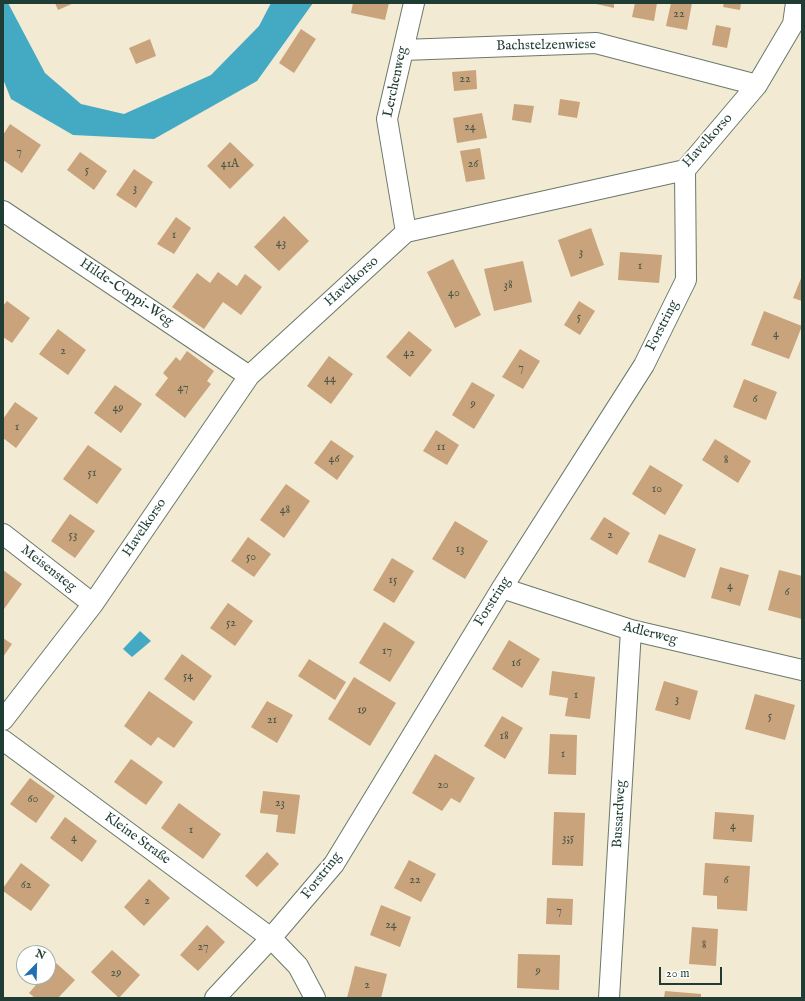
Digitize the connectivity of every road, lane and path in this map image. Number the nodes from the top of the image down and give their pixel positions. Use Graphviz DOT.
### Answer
graph roads {
  1 [pos="414,3"];
  2 [pos="796,3"];
  3 [pos="403,50"];
  4 [pos="757,85"];
  5 [pos="685,170"];
  6 [pos="3,211"];
  7 [pos="406,232"];
  8 [pos="249,376"];
  9 [pos="3,534"];
  10 [pos="502,588"];
  11 [pos="93,604"];
  12 [pos="630,630"];
  13 [pos="802,670"];
  14 [pos="3,720"];
  15 [pos="3,740"];
  16 [pos="271,938"];
  17 [pos="215,998"];
  18 [pos="315,998"];
  19 [pos="610,998"];
  1 -- 3 [label="street, Lerchenweg"];
  2 -- 4 [label="street, Havelkorso"];
  3 -- 4 [label="street, Bachstelzenwiese"];
  3 -- 7 [label="street, Lerchenweg"];
  4 -- 5 [label="street, Havelkorso"];
  5 -- 7 [label="street, Havelkorso"];
  5 -- 10 [label="street, Forstring"];
  6 -- 8 [label="street, Hilde-Coppi-Weg"];
  7 -- 8 [label="street, Havelkorso"];
  8 -- 11 [label="street, Havelkorso"];
  9 -- 11 [label="street, Meisensteg"];
  10 -- 12 [label="street, Adlerweg"];
  10 -- 16 [label="street, Forstring"];
  11 -- 14 [label="street, Havelkorso"];
  12 -- 13 [label="street, Adlerweg"];
  12 -- 19 [label="street, Bussardweg"];
  15 -- 16 [label="street, Kleine Straße"];
  16 -- 17 [label="street, Forstring"];
  16 -- 18 [label="street, Kleine Straße"];
}
